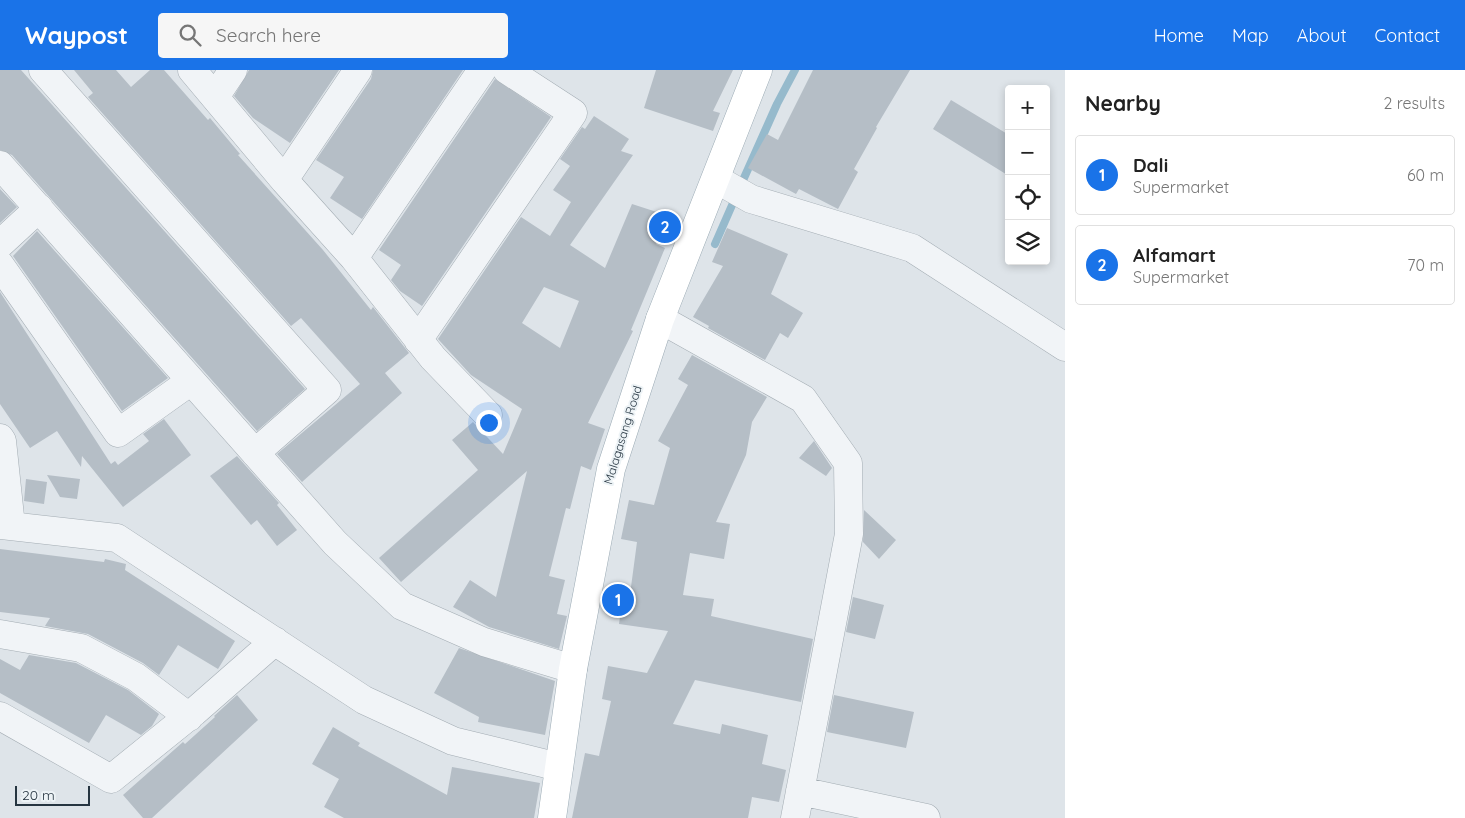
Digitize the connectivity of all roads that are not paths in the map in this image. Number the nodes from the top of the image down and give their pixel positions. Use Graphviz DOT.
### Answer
graph roads {
  1 [pos="43,70"];
  2 [pos="192,70"];
  3 [pos="233,70"];
  4 [pos="358,70"];
  5 [pos="482,70"];
  6 [pos="507,70"];
  7 [pos="758,70"];
  8 [pos="215,97"];
  9 [pos="0,165"];
  10 [pos="716,179"];
  11 [pos="284,180"];
  12 [pos="39,208"];
  13 [pos="0,244"];
  14 [pos="354,258"];
  15 [pos="0,264"];
  16 [pos="660,319"];
  17 [pos="418,340"];
  18 [pos="1065,347"];
  19 [pos="191,381"];
  20 [pos="488,415"];
  21 [pos="0,438"];
  22 [pos="255,454"];
  23 [pos="6,526"];
  24 [pos="0,634"];
  25 [pos="275,641"];
  26 [pos="573,669"];
  27 [pos="0,716"];
  28 [pos="189,717"];
  29 [pos="560,767"];
  30 [pos="800,791"];
  31 [pos="552,818"];
  32 [pos="795,818"];
  33 [pos="926,818"];
  1 -- 22 [label="street"];
  2 -- 8 [label="street"];
  3 -- 8 [label="street"];
  4 -- 11 [label="street"];
  5 -- 14 [label="street"];
  6 -- 17 [label="street"];
  7 -- 10 [label="main road, Malagasang Road"];
  8 -- 11 [label="street"];
  9 -- 12 [label="street"];
  10 -- 16 [label="main road, Malagasang Road"];
  10 -- 18 [label="street"];
  11 -- 14 [label="street"];
  12 -- 13 [label="street"];
  12 -- 19 [label="street"];
  14 -- 17 [label="street"];
  15 -- 19 [label="street"];
  16 -- 26 [label="main road, Malagasang Road"];
  16 -- 30 [label="street"];
  17 -- 20 [label="street"];
  19 -- 22 [label="street"];
  21 -- 23 [label="street"];
  22 -- 26 [label="street"];
  23 -- 25 [label="street"];
  24 -- 28 [label="street"];
  25 -- 28 [label="street"];
  25 -- 29 [label="street"];
  26 -- 29 [label="main road, Malagasang Road"];
  27 -- 28 [label="street"];
  29 -- 31 [label="main road, Malagasang Road"];
  30 -- 32 [label="street"];
  30 -- 33 [label="street"];
}
